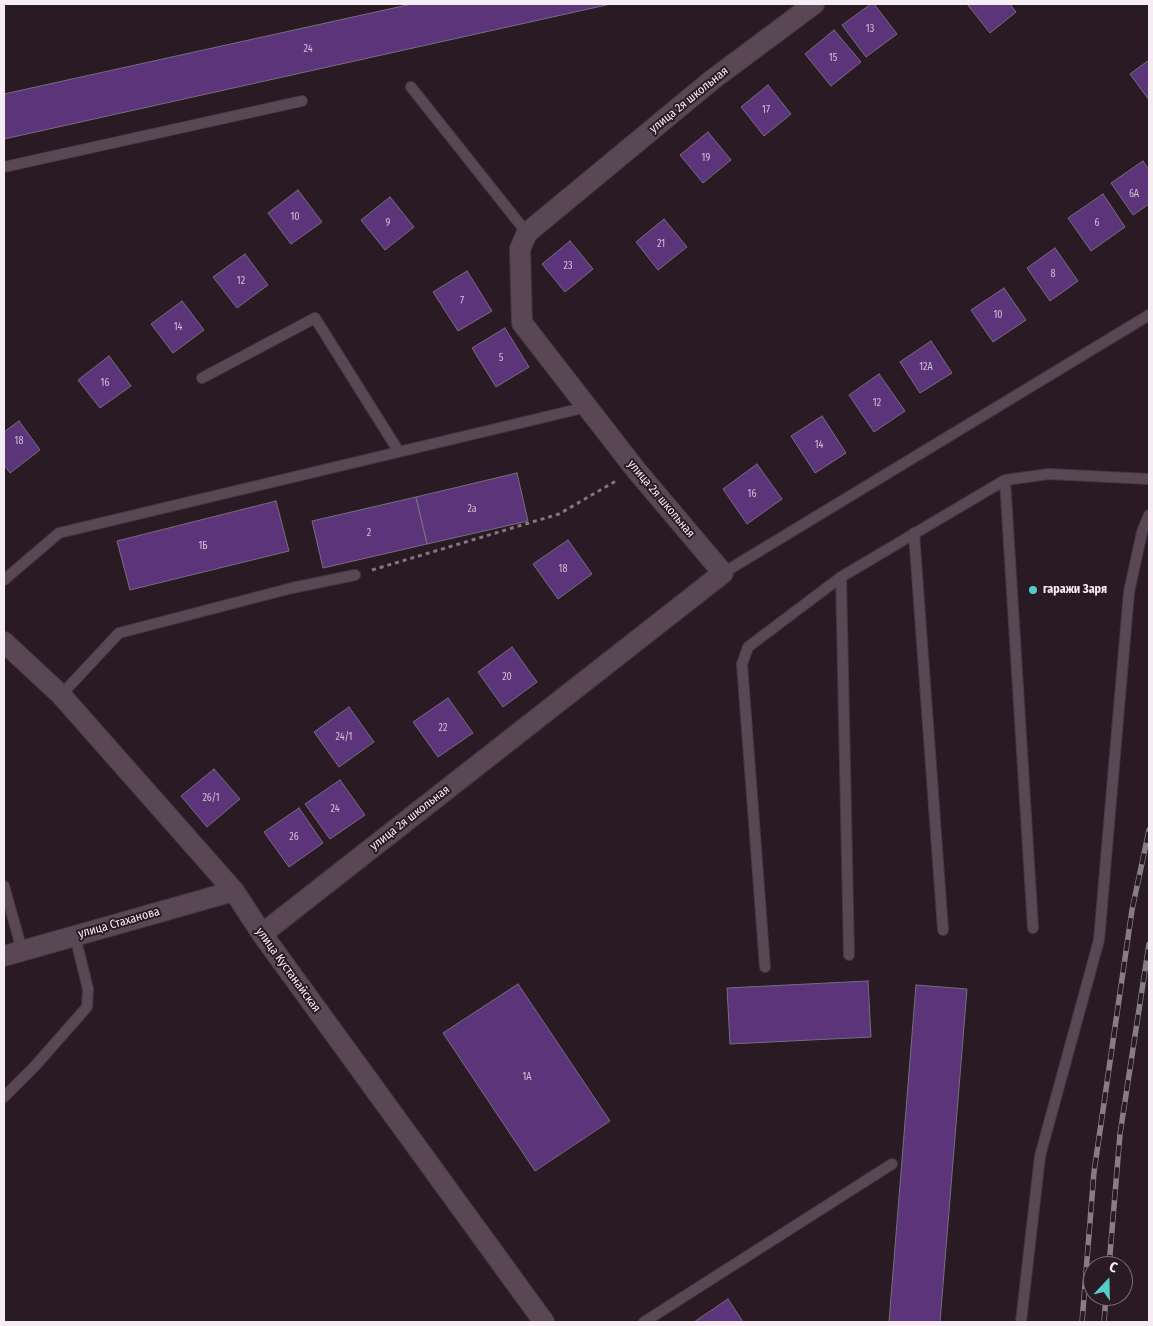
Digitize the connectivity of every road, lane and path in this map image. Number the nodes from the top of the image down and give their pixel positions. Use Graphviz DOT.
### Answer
graph roads {
  1 [pos="814,4"];
  2 [pos="411,87"];
  3 [pos="302,101"];
  4 [pos="4,167"];
  5 [pos="527,233"];
  6 [pos="1149,315"];
  7 [pos="202,378"];
  8 [pos="587,407"];
  9 [pos="399,452"];
  10 [pos="636,470"];
  11 [pos="1149,479"];
  12 [pos="1005,480"];
  13 [pos="1149,515"];
  14 [pos="914,533"];
  15 [pos="723,573"];
  16 [pos="356,575"];
  17 [pos="840,577"];
  18 [pos="4,580"];
  19 [pos="4,642"];
  20 [pos="61,695"];
  21 [pos="4,886"];
  22 [pos="234,891"];
  23 [pos="1033,928"];
  24 [pos="943,930"];
  25 [pos="262,934"];
  26 [pos="75,936"];
  27 [pos="13,953"];
  28 [pos="848,955"];
  29 [pos="766,967"];
  30 [pos="4,1097"];
  31 [pos="892,1164"];
  32 [pos="544,1322"];
  33 [pos="644,1322"];
  34 [pos="1021,1322"];
  1 -- 5 [label="street, улица 2я школьная"];
  2 -- 5 [label="lane"];
  3 -- 4 [label="lane"];
  5 -- 8 [label="street, улица 2я школьная"];
  6 -- 15 [label="lane"];
  7 -- 9 [label="lane"];
  8 -- 9 [label="lane"];
  8 -- 10 [label="street, улица 2я школьная"];
  9 -- 18 [label="lane"];
  10 -- 15 [label="street, улица 2я школьная"];
  10 -- 16 [label="path"];
  11 -- 12 [label="lane"];
  12 -- 14 [label="lane"];
  12 -- 23 [label="lane"];
  13 -- 34 [label="lane"];
  14 -- 17 [label="lane"];
  14 -- 24 [label="lane"];
  15 -- 25 [label="street, улица 2я школьная"];
  16 -- 20 [label="lane"];
  17 -- 28 [label="lane"];
  17 -- 29 [label="lane"];
  19 -- 20 [label="street, улица Кустанайская"];
  20 -- 22 [label="street, улица Кустанайская"];
  21 -- 27 [label="lane"];
  22 -- 25 [label="street, улица Кустанайская"];
  22 -- 26 [label="street, улица Стаханова"];
  25 -- 32 [label="street, улица Кустанайская"];
  26 -- 27 [label="street, улица Стаханова"];
  26 -- 30 [label="lane"];
  31 -- 33 [label="lane"];
}
